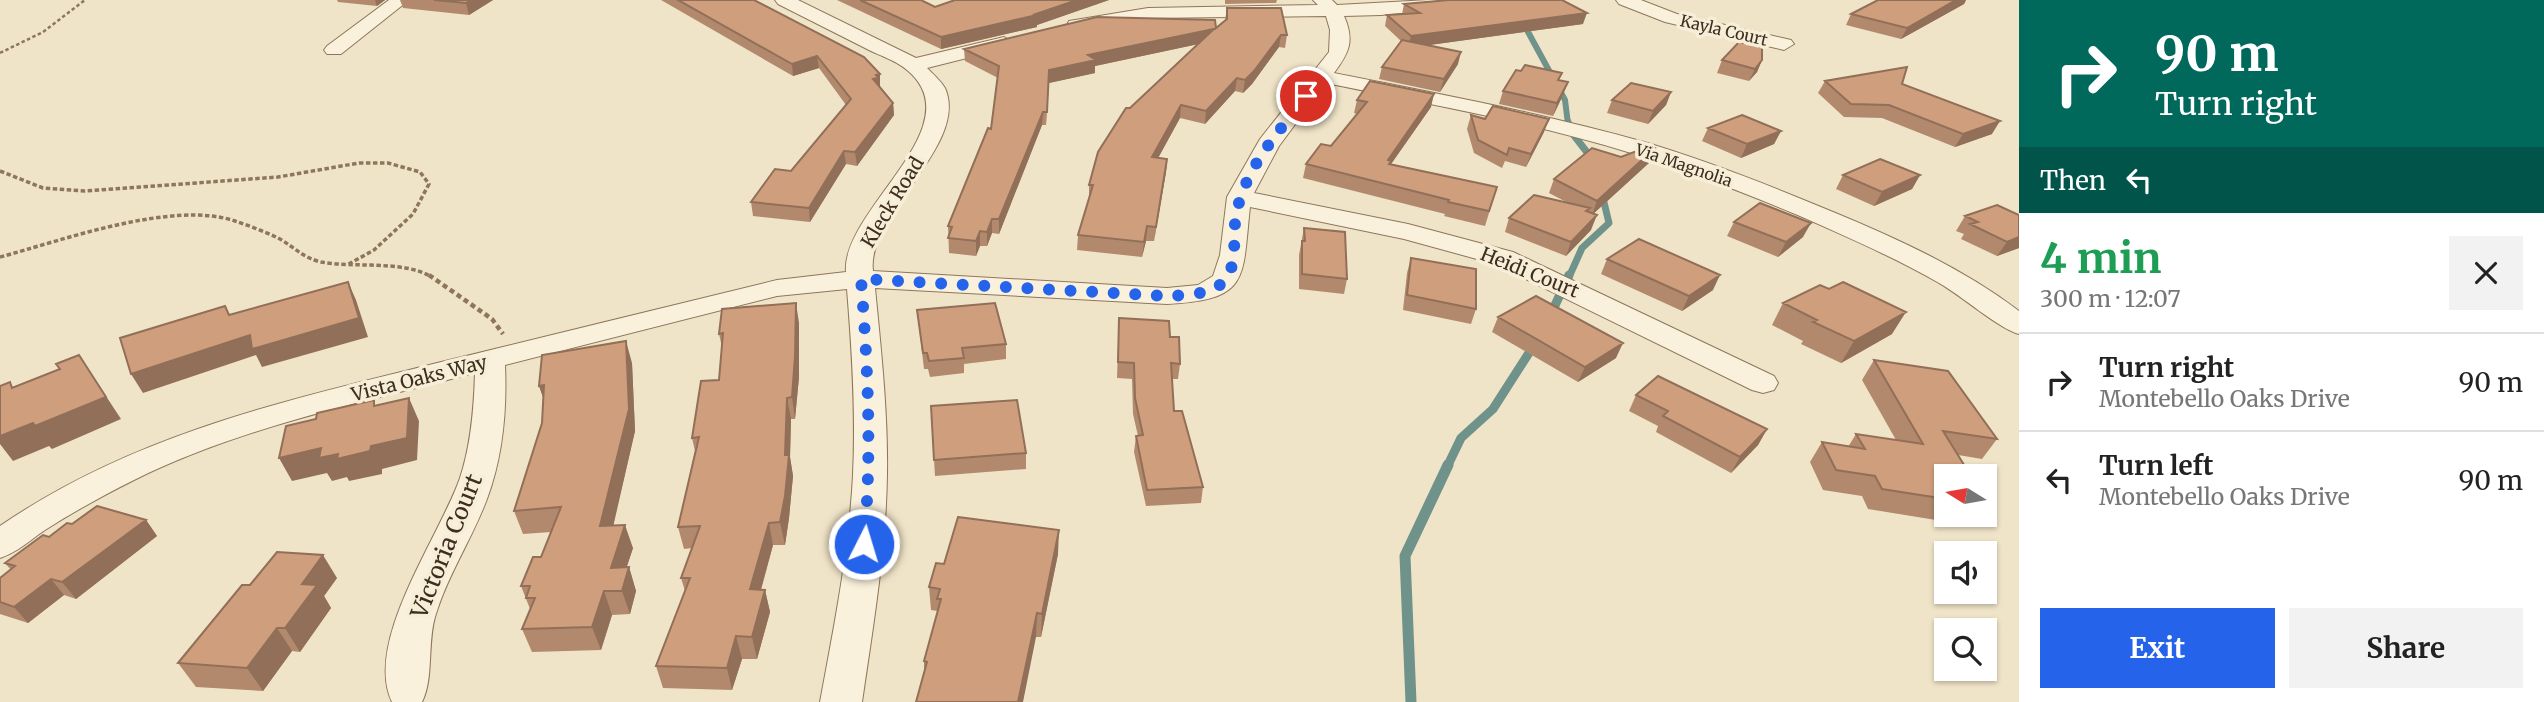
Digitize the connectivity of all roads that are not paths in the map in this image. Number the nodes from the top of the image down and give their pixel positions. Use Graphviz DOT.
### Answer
graph roads {
  1 [pos="400,0"];
  2 [pos="784,0"];
  3 [pos="1483,0"];
  4 [pos="1625,0"];
  5 [pos="1329,5"];
  6 [pos="1059,29"];
  7 [pos="1020,39"];
  8 [pos="1784,44"];
  9 [pos="334,50"];
  10 [pos="914,65"];
  11 [pos="1321,76"];
  12 [pos="1240,197"];
  13 [pos="861,279"];
  14 [pos="2019,325"];
  15 [pos="503,357"];
  16 [pos="1763,383"];
  17 [pos="0,544"];
  18 [pos="407,691"];
  19 [pos="841,702"];
  1 -- 9 [label="street"];
  2 -- 10 [label="street, Kleck Road"];
  3 -- 5 [label="street"];
  4 -- 8 [label="street, Kayla Court"];
  5 -- 6 [label="street"];
  5 -- 11 [label="street, Vista Oaks Way"];
  7 -- 10 [label="street"];
  10 -- 13 [label="street, Kleck Road"];
  11 -- 12 [label="street, Vista Oaks Way"];
  11 -- 14 [label="street, Via Magnolia"];
  12 -- 13 [label="street, Vista Oaks Way"];
  12 -- 16 [label="street, Heidi Court"];
  13 -- 15 [label="street, Vista Oaks Way"];
  13 -- 19 [label="street, Kleck Road"];
  15 -- 17 [label="street, Vista Oaks Way"];
  15 -- 18 [label="street, Victoria Court"];
}
